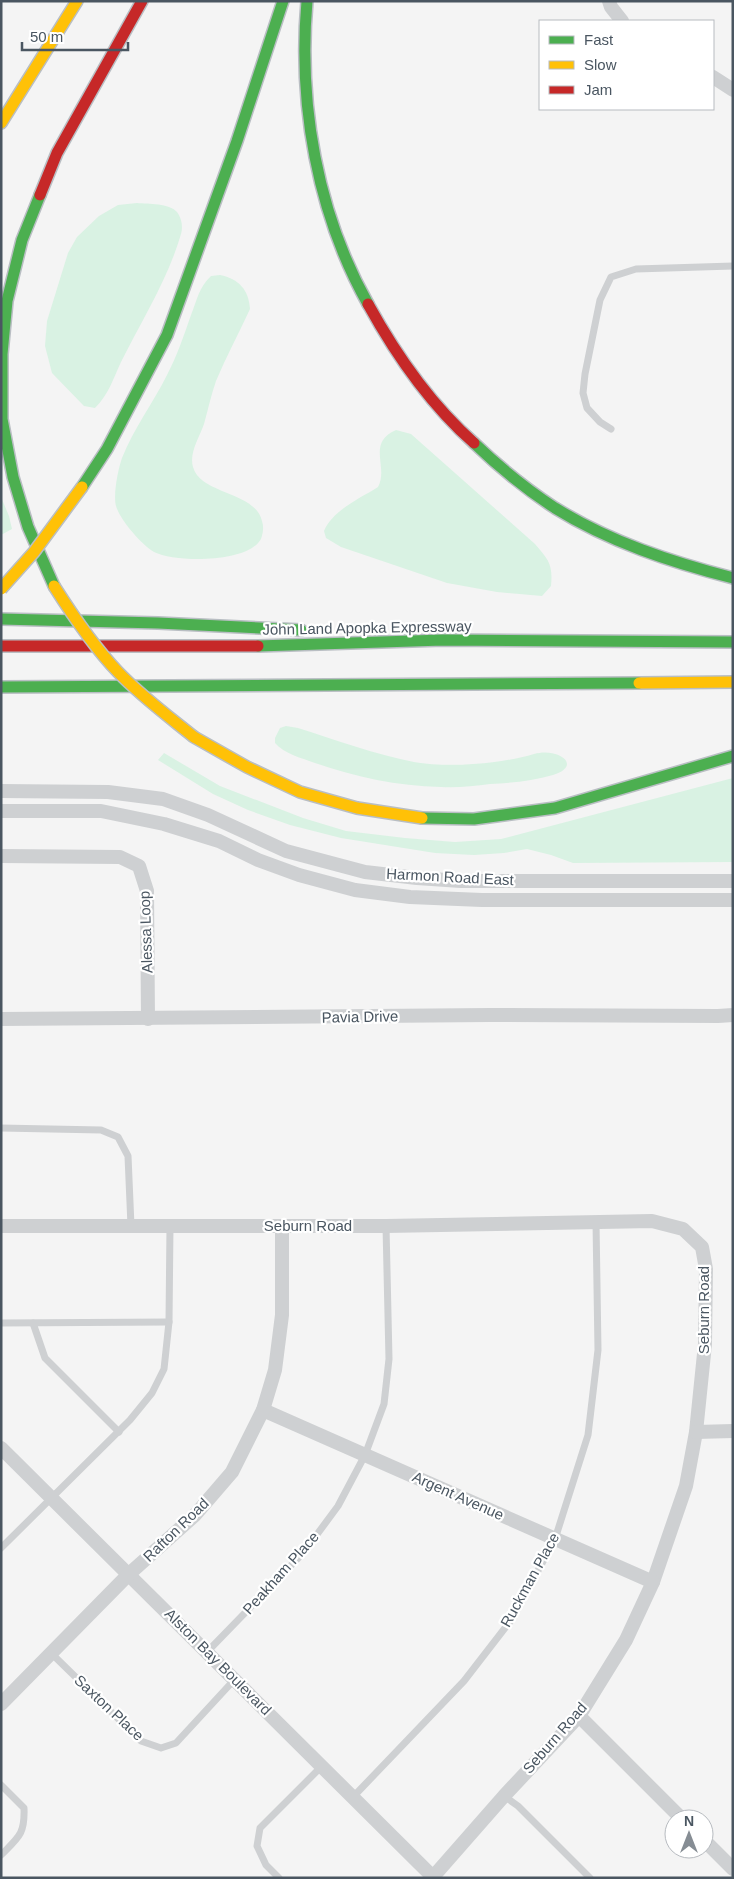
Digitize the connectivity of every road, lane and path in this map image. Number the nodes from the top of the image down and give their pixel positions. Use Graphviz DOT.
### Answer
graph roads {
  1 [pos="77,1"];
  2 [pos="142,1"];
  3 [pos="283,1"];
  4 [pos="307,1"];
  5 [pos="609,1"];
  6 [pos="621,20"];
  7 [pos="714,78"];
  8 [pos="733,90"];
  9 [pos="1,123"];
  10 [pos="733,266"];
  11 [pos="612,429"];
  12 [pos="733,578"];
  13 [pos="1,589"];
  14 [pos="1,619"];
  15 [pos="312,631"];
  16 [pos="331,632"];
  17 [pos="443,640"];
  18 [pos="733,642"];
  19 [pos="1,646"];
  20 [pos="733,682"];
  21 [pos="1,687"];
  22 [pos="733,756"];
  23 [pos="1,791"];
  24 [pos="1,811"];
  25 [pos="1,856"];
  26 [pos="733,881"];
  27 [pos="733,900"];
  28 [pos="733,1003"];
  29 [pos="733,1015"];
  30 [pos="718,1016"];
  31 [pos="148,1018"];
  32 [pos="1,1019"];
  33 [pos="1,1128"];
  34 [pos="596,1221"];
  35 [pos="1,1226"];
  36 [pos="130,1226"];
  37 [pos="170,1226"];
  38 [pos="282,1226"];
  39 [pos="386,1226"];
  40 [pos="169,1322"];
  41 [pos="1,1323"];
  42 [pos="33,1323"];
  43 [pos="263,1410"];
  44 [pos="733,1431"];
  45 [pos="119,1432"];
  46 [pos="696,1432"];
  47 [pos="1,1448"];
  48 [pos="365,1455"];
  49 [pos="51,1497"];
  50 [pos="555,1539"];
  51 [pos="1,1548"];
  52 [pos="129,1574"];
  53 [pos="653,1582"];
  54 [pos="207,1652"];
  55 [pos="51,1653"];
  56 [pos="234,1679"];
  57 [pos="1,1704"];
  58 [pos="579,1716"];
  59 [pos="323,1765"];
  60 [pos="1,1785"];
  61 [pos="504,1796"];
  62 [pos="353,1797"];
  63 [pos="672,1809"];
  64 [pos="714,1850"];
  65 [pos="1,1855"];
  66 [pos="733,1869"];
  67 [pos="433,1877"];
  68 [pos="279,1878"];
  69 [pos="590,1878"];
  1 -- 9 [label="highway"];
  2 -- 22 [label="highway, bridge"];
  3 -- 13 [label="highway, bridge"];
  4 -- 12 [label="highway"];
  5 -- 6 [label="street"];
  7 -- 8 [label="street"];
  10 -- 11 [label="lane"];
  14 -- 15 [label="highway"];
  16 -- 17 [label="highway"];
  17 -- 18 [label="highway, John Land Apopka Expressway"];
  17 -- 19 [label="highway, John Land Apopka Expressway"];
  20 -- 21 [label="highway"];
  23 -- 26 [label="street, Harmon Road East"];
  24 -- 27 [label="street, Harmon Road East"];
  25 -- 31 [label="street, Alessa Loop"];
  28 -- 30 [label="street"];
  29 -- 30 [label="street, Pavia Drive"];
  30 -- 31 [label="street, Pavia Drive"];
  31 -- 32 [label="street, Pavia Drive"];
  33 -- 36 [label="lane"];
  34 -- 39 [label="street, Seburn Road"];
  34 -- 46 [label="street, Seburn Road"];
  34 -- 50 [label="lane, Ruckman Place"];
  35 -- 36 [label="street, Seburn Road"];
  36 -- 37 [label="street, Seburn Road"];
  37 -- 38 [label="street, Seburn Road"];
  37 -- 40 [label="lane"];
  38 -- 39 [label="street, Seburn Road"];
  38 -- 43 [label="street, Rafton Road"];
  39 -- 48 [label="lane, Peakham Place"];
  40 -- 42 [label="lane"];
  40 -- 45 [label="lane"];
  41 -- 42 [label="lane"];
  42 -- 45 [label="lane"];
  43 -- 48 [label="street, Argent Avenue"];
  43 -- 52 [label="street, Rafton Road"];
  44 -- 46 [label="street"];
  45 -- 49 [label="lane"];
  46 -- 53 [label="street, Seburn Road"];
  47 -- 49 [label="street, Alston Bay Boulevard"];
  48 -- 50 [label="street, Argent Avenue"];
  48 -- 54 [label="lane, Peakham Place"];
  49 -- 51 [label="lane"];
  49 -- 52 [label="street, Alston Bay Boulevard"];
  50 -- 53 [label="street, Argent Avenue"];
  50 -- 62 [label="lane, Ruckman Place"];
  52 -- 54 [label="street, Alston Bay Boulevard"];
  52 -- 55 [label="street, Rafton Road"];
  53 -- 58 [label="street, Seburn Road"];
  54 -- 56 [label="street, Alston Bay Boulevard"];
  55 -- 56 [label="lane, Saxton Place"];
  55 -- 57 [label="street, Rafton Road"];
  56 -- 59 [label="street, Alston Bay Boulevard"];
  58 -- 61 [label="street, Seburn Road"];
  58 -- 63 [label="street"];
  59 -- 62 [label="street, Alston Bay Boulevard"];
  59 -- 68 [label="lane"];
  60 -- 65 [label="lane"];
  61 -- 67 [label="street, Seburn Road"];
  61 -- 69 [label="lane"];
  62 -- 67 [label="street, Alston Bay Boulevard"];
  64 -- 66 [label="street"];
}
